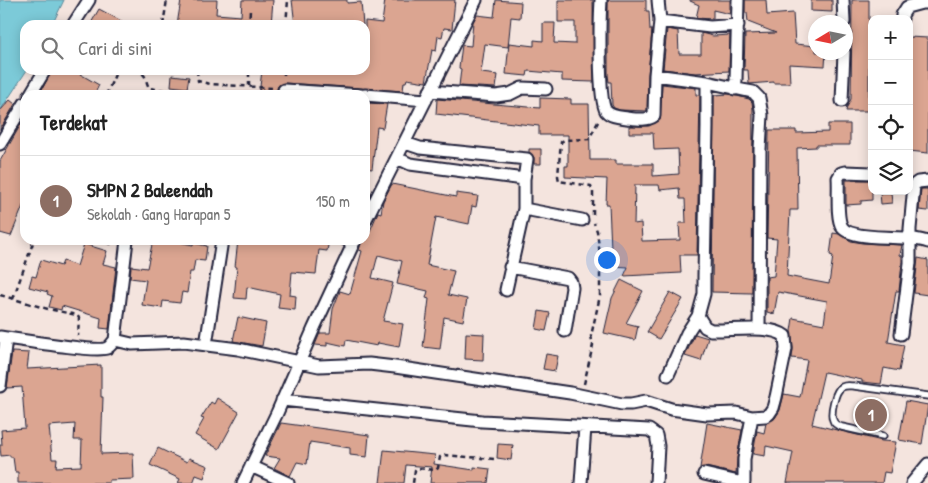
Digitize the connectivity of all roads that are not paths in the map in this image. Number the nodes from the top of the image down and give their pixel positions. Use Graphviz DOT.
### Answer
graph roads {
  1 [pos="89,0"];
  2 [pos="476,0"];
  3 [pos="601,0"];
  4 [pos="658,0"];
  5 [pos="738,0"];
  6 [pos="843,0"];
  7 [pos="928,3"];
  8 [pos="844,15"];
  9 [pos="902,15"];
  10 [pos="76,20"];
  11 [pos="660,21"];
  12 [pos="738,25"];
  13 [pos="844,60"];
  14 [pos="42,75"];
  15 [pos="655,75"];
  16 [pos="707,82"];
  17 [pos="735,89"];
  18 [pos="33,90"];
  19 [pos="546,90"];
  20 [pos="370,95"];
  21 [pos="428,95"];
  22 [pos="842,101"];
  23 [pos="20,111"];
  24 [pos="405,142"];
  25 [pos="0,144"];
  26 [pos="397,158"];
  27 [pos="868,173"];
  28 [pos="524,179"];
  29 [pos="928,181"];
  30 [pos="524,210"];
  31 [pos="370,211"];
  32 [pos="582,220"];
  33 [pos="910,238"];
  34 [pos="928,242"];
  35 [pos="127,245"];
  36 [pos="221,245"];
  37 [pos="353,245"];
  38 [pos="510,267"];
  39 [pos="506,290"];
  40 [pos="698,316"];
  41 [pos="760,329"];
  42 [pos="565,330"];
  43 [pos="901,334"];
  44 [pos="3,337"];
  45 [pos="115,340"];
  46 [pos="206,345"];
  47 [pos="299,363"];
  48 [pos="668,375"];
  49 [pos="0,386"];
  50 [pos="928,396"];
  51 [pos="282,400"];
  52 [pos="752,417"];
  53 [pos="585,427"];
  54 [pos="883,436"];
  55 [pos="928,464"];
  56 [pos="251,466"];
  57 [pos="704,474"];
  58 [pos="243,483"];
  59 [pos="288,483"];
  60 [pos="581,483"];
  61 [pos="656,483"];
  62 [pos="744,483"];
  63 [pos="912,483"];
  1 -- 10 [label="street"];
  2 -- 21 [label="street"];
  3 -- 15 [label="street"];
  4 -- 11 [label="street"];
  5 -- 12 [label="street"];
  6 -- 8 [label="street"];
  7 -- 9 [label="street"];
  11 -- 12 [label="street"];
  11 -- 15 [label="street"];
  12 -- 17 [label="street"];
  13 -- 22 [label="street"];
  14 -- 18 [label="street"];
  15 -- 16 [label="street"];
  16 -- 17 [label="street"];
  16 -- 40 [label="street"];
  17 -- 41 [label="street"];
  19 -- 21 [label="street"];
  20 -- 21 [label="street"];
  21 -- 24 [label="street"];
  23 -- 25 [label="street"];
  24 -- 26 [label="street"];
  24 -- 28 [label="street"];
  26 -- 28 [label="street"];
  26 -- 31 [label="street"];
  27 -- 33 [label="street"];
  28 -- 30 [label="street"];
  29 -- 33 [label="street"];
  30 -- 32 [label="street"];
  30 -- 38 [label="street"];
  33 -- 34 [label="street"];
  33 -- 43 [label="street"];
  35 -- 45 [label="street"];
  36 -- 46 [label="street"];
  37 -- 47 [label="street"];
  38 -- 39 [label="street"];
  38 -- 42 [label="street"];
  40 -- 41 [label="street"];
  40 -- 48 [label="street"];
  41 -- 52 [label="street"];
  44 -- 45 [label="street"];
  44 -- 49 [label="street"];
  45 -- 46 [label="street"];
  46 -- 47 [label="street"];
  47 -- 51 [label="street"];
  47 -- 52 [label="street"];
  50 -- 54 [label="lane"];
  51 -- 53 [label="street"];
  51 -- 56 [label="street"];
  52 -- 62 [label="street"];
  53 -- 60 [label="street"];
  53 -- 61 [label="street"];
  55 -- 63 [label="street"];
  56 -- 58 [label="street"];
  56 -- 59 [label="street"];
  57 -- 62 [label="street"];
}
